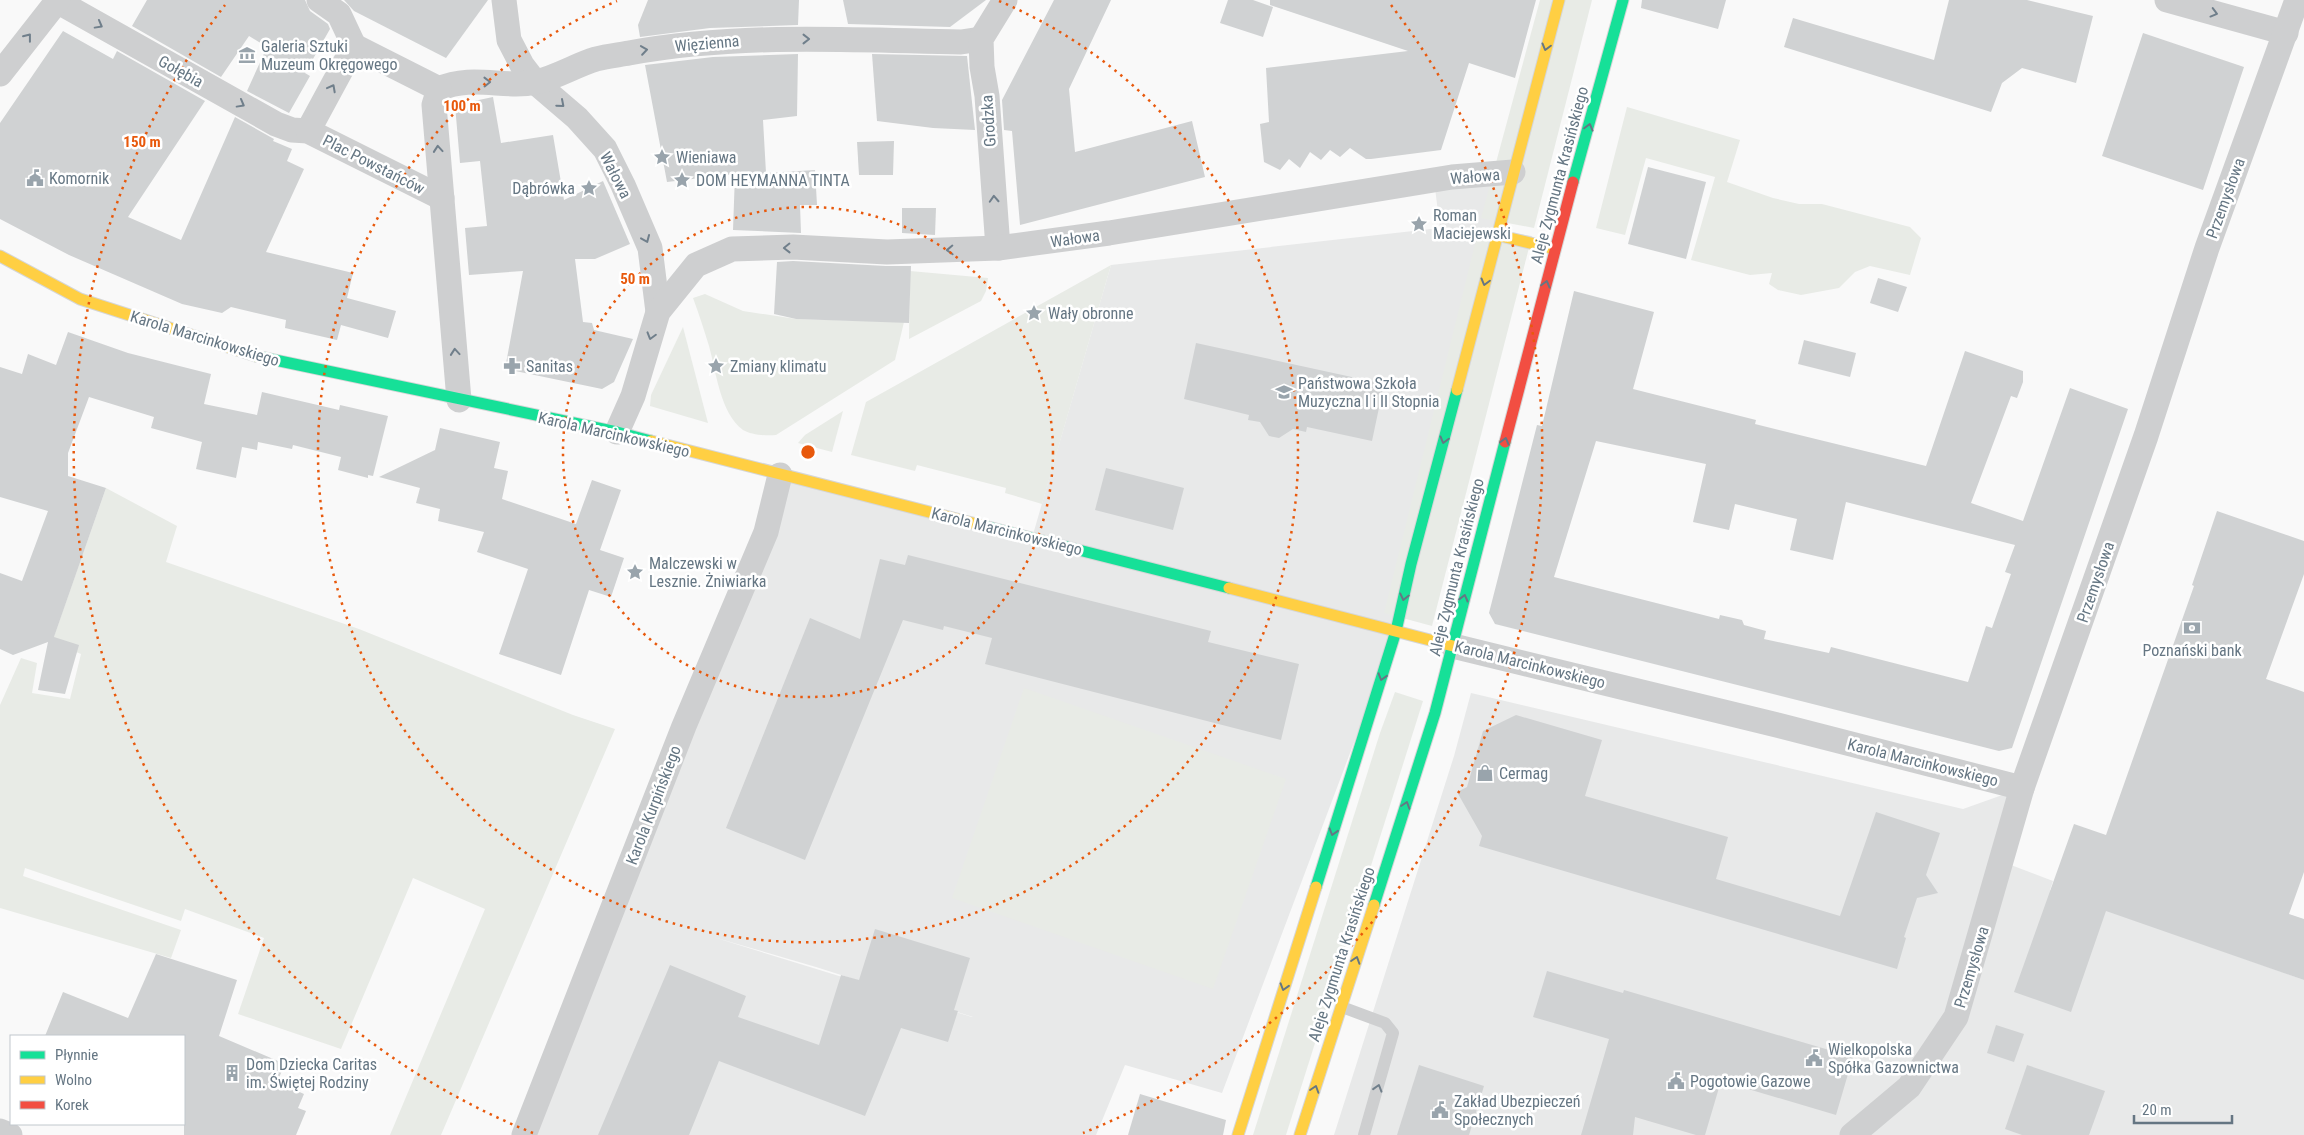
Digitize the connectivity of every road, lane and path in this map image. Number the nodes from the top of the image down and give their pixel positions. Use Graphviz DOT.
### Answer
graph roads {
  1 [pos="57,0"];
  2 [pos="319,0"];
  3 [pos="504,0"];
  4 [pos="1005,0"];
  5 [pos="1559,0"];
  6 [pos="1622,0"];
  7 [pos="2167,0"];
  8 [pos="2297,0"];
  9 [pos="2286,33"];
  10 [pos="980,39"];
  11 [pos="354,46"];
  12 [pos="0,74"];
  13 [pos="535,82"];
  14 [pos="439,89"];
  15 [pos="308,131"];
  16 [pos="1513,172"];
  17 [pos="442,198"];
  18 [pos="1497,235"];
  19 [pos="998,248"];
  20 [pos="1555,249"];
  21 [pos="0,256"];
  22 [pos="658,312"];
  23 [pos="459,400"];
  24 [pos="617,432"];
  25 [pos="780,475"];
  26 [pos="1396,631"];
  27 [pos="1453,646"];
  28 [pos="2022,788"];
  29 [pos="1342,1007"];
  30 [pos="0,1131"];
  31 [pos="10,1135"];
  32 [pos="524,1135"];
  33 [pos="1238,1135"];
  34 [pos="1300,1135"];
  35 [pos="1364,1135"];
  36 [pos="1852,1135"];
  12 -- 1 [label="street, one-way"];
  1 -- 15 [label="street, Gołębia, one-way"];
  2 -- 11 [label="street"];
  3 -- 13 [label="street, Wałowa"];
  4 -- 10 [label="street"];
  5 -- 16 [label="street, one-way"];
  20 -- 6 [label="street, Aleje Zygmunta Krasińskiego, one-way"];
  7 -- 9 [label="street, one-way"];
  8 -- 9 [label="street, Przemysłowa"];
  9 -- 28 [label="street, Przemysłowa"];
  13 -- 10 [label="street, Więzienna, one-way"];
  19 -- 10 [label="street, Grodzka, one-way"];
  11 -- 14 [label="street"];
  15 -- 11 [label="street, Plac Powstańców, one-way"];
  14 -- 13 [label="street, Więzienna, one-way"];
  13 -- 22 [label="street, Wałowa, one-way"];
  17 -- 14 [label="street, Plac Powstańców, one-way"];
  15 -- 17 [label="street, Plac Powstańców"];
  16 -- 18 [label="street"];
  16 -- 19 [label="street, Wałowa"];
  23 -- 17 [label="street, Plac Powstańców, one-way"];
  18 -- 20 [label="street"];
  18 -- 26 [label="street, one-way"];
  19 -- 22 [label="street, Wałowa, one-way"];
  27 -- 20 [label="street, Aleje Zygmunta Krasińskiego, one-way"];
  21 -- 23 [label="street, Karola Marcinkowskiego"];
  22 -- 24 [label="street, Wałowa, one-way"];
  23 -- 24 [label="street, Karola Marcinkowskiego"];
  24 -- 25 [label="street, Karola Marcinkowskiego"];
  25 -- 26 [label="street, Karola Marcinkowskiego"];
  25 -- 32 [label="street, Karola Kurpińskiego"];
  26 -- 27 [label="street, Karola Marcinkowskiego"];
  26 -- 33 [label="street, one-way"];
  27 -- 28 [label="street, Karola Marcinkowskiego"];
  29 -- 27 [label="street, Aleje Zygmunta Krasińskiego, one-way"];
  28 -- 36 [label="street, Przemysłowa"];
  34 -- 29 [label="street, Aleje Zygmunta Krasińskiego, one-way"];
  35 -- 29 [label="lane, one-way"];
  30 -- 31 [label="street"];
}
